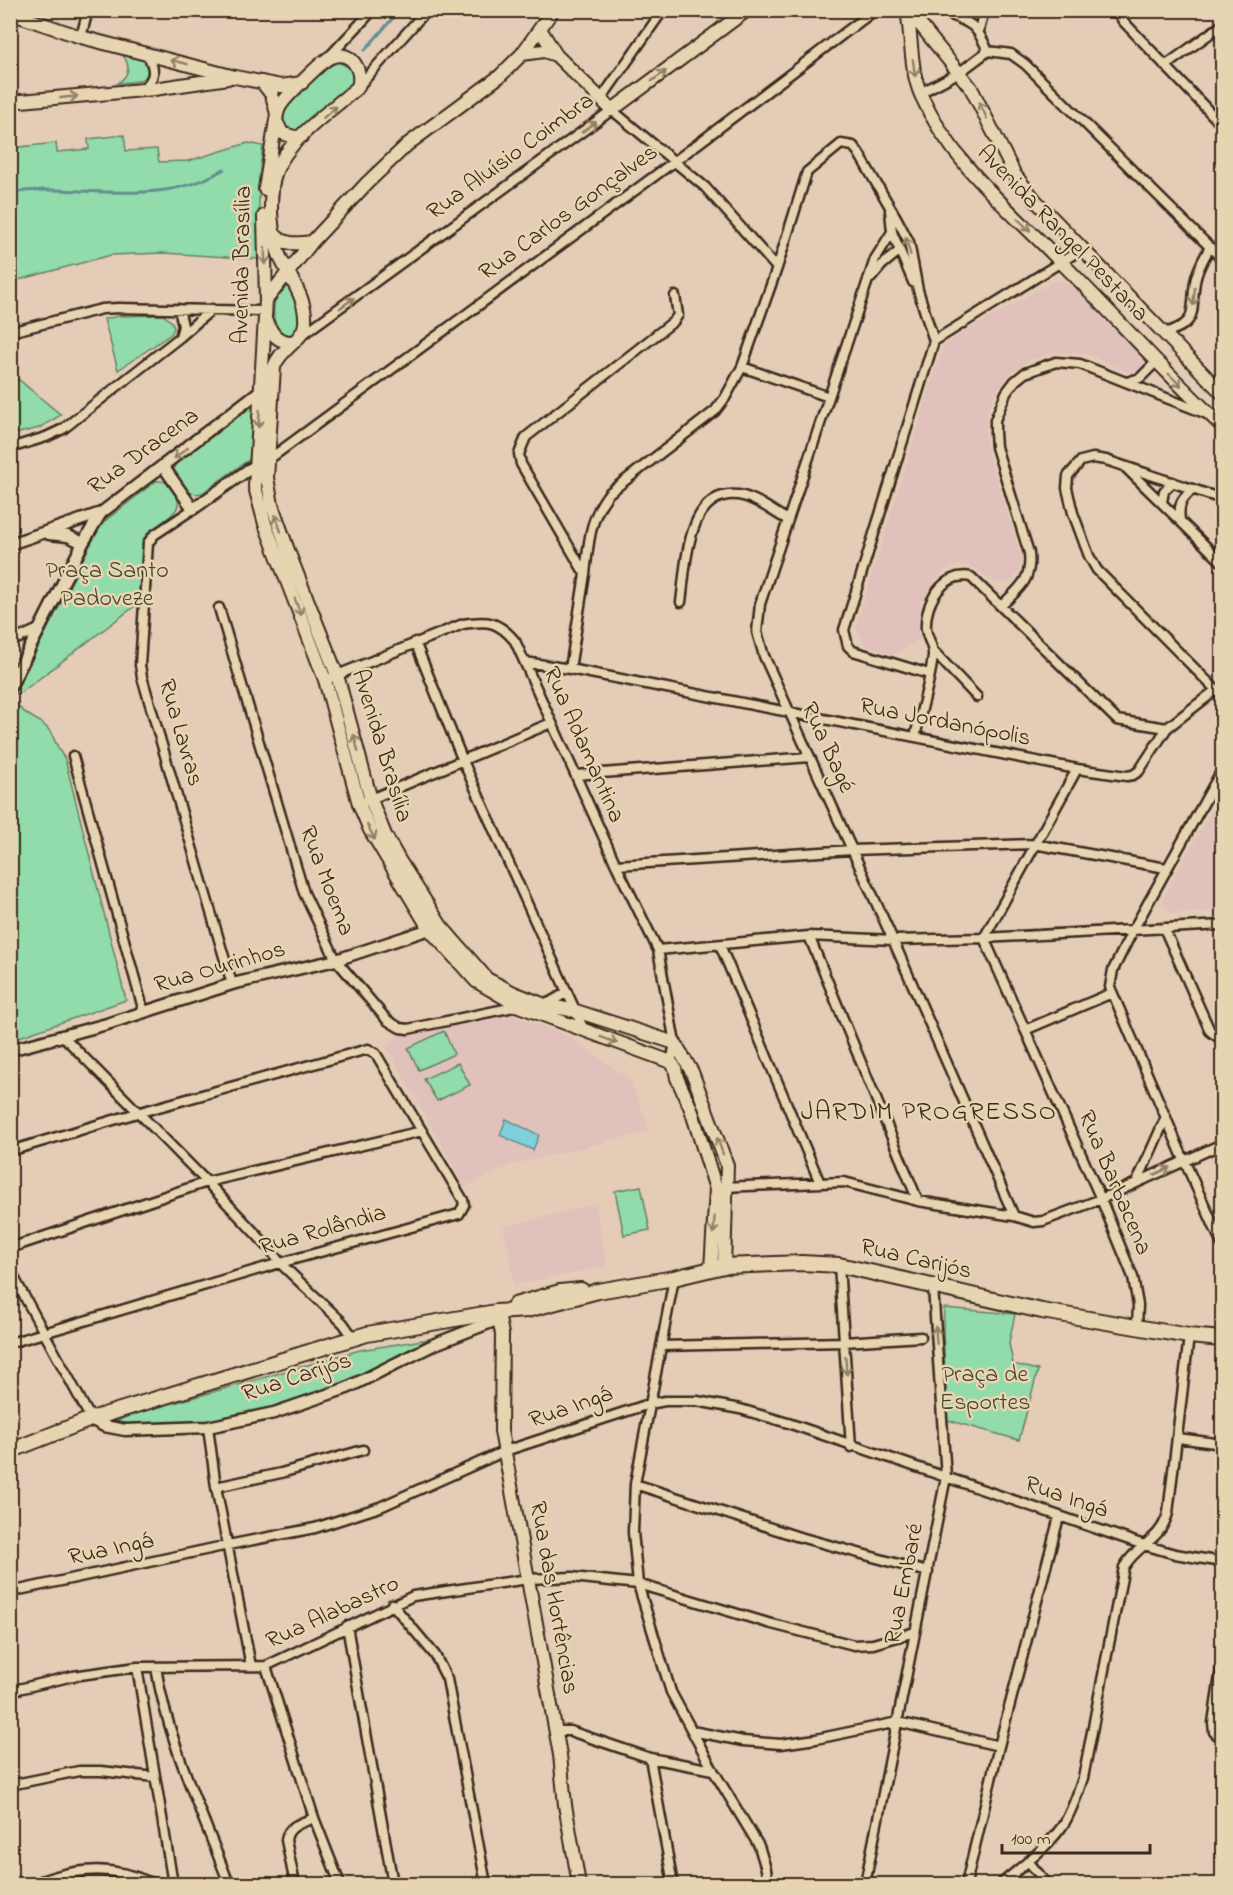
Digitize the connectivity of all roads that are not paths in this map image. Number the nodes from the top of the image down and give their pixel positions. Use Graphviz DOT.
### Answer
graph roads {
  1 [pos="88,10"];
  2 [pos="427,10"];
  3 [pos="553,10"];
  4 [pos="663,10"];
  5 [pos="747,10"];
  6 [pos="875,10"];
  7 [pos="908,10"];
  8 [pos="940,10"];
  9 [pos="984,10"];
  10 [pos="1116,10"];
  11 [pos="371,11"];
  12 [pos="10,13"];
  13 [pos="1222,25"];
  14 [pos="540,29"];
  15 [pos="979,31"];
  16 [pos="81,37"];
  17 [pos="988,51"];
  18 [pos="147,54"];
  19 [pos="522,54"];
  20 [pos="556,56"];
  21 [pos="328,57"];
  22 [pos="1165,66"];
  23 [pos="960,72"];
  24 [pos="235,77"];
  25 [pos="262,82"];
  26 [pos="302,83"];
  27 [pos="358,87"];
  28 [pos="141,90"];
  29 [pos="920,93"];
  30 [pos="601,99"];
  31 [pos="10,102"];
  32 [pos="612,110"];
  33 [pos="276,118"];
  34 [pos="1222,125"];
  35 [pos="302,136"];
  36 [pos="675,161"];
  37 [pos="889,205"];
  38 [pos="273,232"];
  39 [pos="892,232"];
  40 [pos="312,242"];
  41 [pos="1210,248"];
  42 [pos="1082,249"];
  43 [pos="899,251"];
  44 [pos="1222,259"];
  45 [pos="1061,261"];
  46 [pos="777,268"];
  47 [pos="288,271"];
  48 [pos="869,280"];
  49 [pos="918,291"];
  50 [pos="675,296"];
  51 [pos="179,309"];
  52 [pos="212,309"];
  53 [pos="265,310"];
  54 [pos="10,332"];
  55 [pos="1164,333"];
  56 [pos="180,337"];
  57 [pos="296,340"];
  58 [pos="934,341"];
  59 [pos="1156,362"];
  60 [pos="742,367"];
  61 [pos="1127,382"];
  62 [pos="260,391"];
  63 [pos="1222,393"];
  64 [pos="829,397"];
  65 [pos="1211,416"];
  66 [pos="1222,426"];
  67 [pos="269,441"];
  68 [pos="286,447"];
  69 [pos="10,448"];
  70 [pos="268,460"];
  71 [pos="256,465"];
  72 [pos="1123,465"];
  73 [pos="163,466"];
  74 [pos="1173,482"];
  75 [pos="1193,489"];
  76 [pos="1222,499"];
  77 [pos="1162,502"];
  78 [pos="193,509"];
  79 [pos="102,513"];
  80 [pos="788,520"];
  81 [pos="1180,521"];
  82 [pos="43,534"];
  83 [pos="83,543"];
  84 [pos="10,544"];
  85 [pos="1222,562"];
  86 [pos="585,574"];
  87 [pos="681,602"];
  88 [pos="1001,606"];
  89 [pos="219,608"];
  90 [pos="39,628"];
  91 [pos="10,642"];
  92 [pos="415,642"];
  93 [pos="934,652"];
  94 [pos="525,662"];
  95 [pos="570,669"];
  96 [pos="929,674"];
  97 [pos="331,677"];
  98 [pos="11,684"];
  99 [pos="1219,693"];
  100 [pos="977,697"];
  101 [pos="789,713"];
  102 [pos="551,723"];
  103 [pos="1167,728"];
  104 [pos="915,737"];
  105 [pos="73,756"];
  106 [pos="810,757"];
  107 [pos="463,761"];
  108 [pos="1077,769"];
  109 [pos="1222,770"];
  110 [pos="576,775"];
  111 [pos="365,802"];
  112 [pos="1034,844"];
  113 [pos="852,850"];
  114 [pos="616,865"];
  115 [pos="1166,868"];
  116 [pos="1222,926"];
  117 [pos="435,928"];
  118 [pos="1164,928"];
  119 [pos="1133,930"];
  120 [pos="809,936"];
  121 [pos="984,938"];
  122 [pos="892,940"];
  123 [pos="720,945"];
  124 [pos="657,950"];
  125 [pos="336,960"];
  126 [pos="232,984"];
  127 [pos="566,993"];
  128 [pos="1112,993"];
  129 [pos="545,1005"];
  130 [pos="519,1006"];
  131 [pos="576,1011"];
  132 [pos="144,1012"];
  133 [pos="584,1030"];
  134 [pos="1025,1030"];
  135 [pos="62,1035"];
  136 [pos="1222,1037"];
  137 [pos="675,1042"];
  138 [pos="10,1050"];
  139 [pos="670,1062"];
  140 [pos="137,1113"];
  141 [pos="1166,1117"];
  142 [pos="422,1131"];
  143 [pos="1222,1144"];
  144 [pos="10,1151"];
  145 [pos="1184,1160"];
  146 [pos="207,1182"];
  147 [pos="1137,1182"];
  148 [pos="820,1183"];
  149 [pos="722,1188"];
  150 [pos="1101,1199"];
  151 [pos="918,1201"];
  152 [pos="1014,1216"];
  153 [pos="1222,1244"];
  154 [pos="10,1248"];
  155 [pos="280,1263"];
  156 [pos="839,1265"];
  157 [pos="717,1268"];
  158 [pos="10,1270"];
  159 [pos="674,1278"];
  160 [pos="933,1287"];
  161 [pos="498,1315"];
  162 [pos="1137,1328"];
  163 [pos="45,1333"];
  164 [pos="921,1336"];
  165 [pos="1189,1336"];
  166 [pos="353,1337"];
  167 [pos="1222,1339"];
  168 [pos="844,1342"];
  169 [pos="10,1343"];
  170 [pos="661,1346"];
  171 [pos="649,1404"];
  172 [pos="91,1419"];
  173 [pos="208,1427"];
  174 [pos="1178,1438"];
  175 [pos="1222,1444"];
  176 [pos="851,1447"];
  177 [pos="363,1450"];
  178 [pos="10,1451"];
  179 [pos="505,1451"];
  180 [pos="946,1477"];
  181 [pos="635,1485"];
  182 [pos="216,1487"];
  183 [pos="1059,1517"];
  184 [pos="228,1545"];
  185 [pos="1144,1545"];
  186 [pos="1222,1562"];
  187 [pos="928,1572"];
  188 [pos="528,1579"];
  189 [pos="638,1584"];
  190 [pos="10,1592"];
  191 [pos="392,1604"];
  192 [pos="347,1626"];
  193 [pos="915,1632"];
  194 [pos="1222,1662"];
  195 [pos="251,1666"];
  196 [pos="266,1666"];
  197 [pos="137,1667"];
  198 [pos="156,1667"];
  199 [pos="10,1691"];
  200 [pos="898,1722"];
  201 [pos="555,1731"];
  202 [pos="692,1731"];
  203 [pos="1222,1739"];
  204 [pos="999,1746"];
  205 [pos="650,1758"];
  206 [pos="713,1770"];
  207 [pos="155,1777"];
  208 [pos="10,1785"];
  209 [pos="314,1818"];
  210 [pos="1028,1862"];
  211 [pos="34,1884"];
  212 [pos="157,1884"];
  213 [pos="173,1884"];
  214 [pos="229,1884"];
  215 [pos="295,1884"];
  216 [pos="340,1884"];
  217 [pos="393,1884"];
  218 [pos="486,1884"];
  219 [pos="579,1884"];
  220 [pos="673,1884"];
  221 [pos="768,1884"];
  222 [pos="865,1884"];
  223 [pos="966,1884"];
  224 [pos="1001,1884"];
  225 [pos="1047,1884"];
  1 -- 16 [label="street"];
  2 -- 27 [label="street"];
  3 -- 14 [label="main road"];
  4 -- 30 [label="street"];
  32 -- 5 [label="main road, Rua Aluísio Coimbra, one-way"];
  6 -- 36 [label="street, Rua Carlos Gonçalves"];
  7 -- 23 [label="main road, Avenida Rangel Pestana"];
  7 -- 29 [label="main road, Avenida Rangel Pestana, one-way"];
  8 -- 15 [label="street"];
  9 -- 15 [label="street"];
  10 -- 22 [label="street"];
  11 -- 21 [label="street"];
  12 -- 16 [label="main road"];
  13 -- 22 [label="street"];
  14 -- 19 [label="main road"];
  14 -- 20 [label="main road"];
  15 -- 17 [label="street"];
  16 -- 18 [label="main road"];
  17 -- 23 [label="street"];
  17 -- 41 [label="street"];
  24 -- 18 [label="main road, one-way"];
  18 -- 28 [label="street"];
  19 -- 20 [label="main road"];
  19 -- 40 [label="main road"];
  20 -- 30 [label="main road"];
  21 -- 26 [label="main road"];
  21 -- 27 [label="main road"];
  22 -- 34 [label="street"];
  23 -- 29 [label="street"];
  42 -- 23 [label="main road, Avenida Rangel Pestana, one-way"];
  24 -- 25 [label="main road"];
  24 -- 28 [label="main road"];
  25 -- 26 [label="main road"];
  25 -- 33 [label="main road"];
  26 -- 33 [label="main road"];
  35 -- 27 [label="main road, Avenida Brasília, one-way"];
  31 -- 28 [label="main road, one-way"];
  29 -- 45 [label="main road, Avenida Rangel Pestana, one-way"];
  30 -- 32 [label="main road"];
  32 -- 36 [label="street"];
  57 -- 32 [label="street, Rua Aluísio Coimbra, one-way"];
  33 -- 35 [label="main road"];
  33 -- 53 [label="main road, Avenida Brasília, one-way"];
  35 -- 38 [label="main road, Avenida Brasília"];
  36 -- 46 [label="street"];
  36 -- 68 [label="street, Rua Carlos Gonçalves"];
  37 -- 39 [label="street"];
  37 -- 46 [label="street"];
  49 -- 37 [label="street, one-way"];
  38 -- 40 [label="main road"];
  38 -- 47 [label="main road, Avenida Brasília"];
  39 -- 43 [label="street"];
  39 -- 48 [label="street, Rua Bagé"];
  40 -- 47 [label="main road"];
  41 -- 44 [label="street"];
  41 -- 55 [label="street, one-way"];
  42 -- 45 [label="street"];
  42 -- 55 [label="main road, Avenida Rangel Pestana"];
  43 -- 48 [label="street, Rua Bagé"];
  43 -- 49 [label="street"];
  45 -- 58 [label="street"];
  45 -- 59 [label="main road, Avenida Rangel Pestana"];
  46 -- 60 [label="street"];
  47 -- 53 [label="main road"];
  47 -- 57 [label="main road, Avenida Brasília"];
  48 -- 64 [label="street, Rua Bagé"];
  49 -- 58 [label="street"];
  50 -- 86 [label="street"];
  51 -- 52 [label="street"];
  51 -- 54 [label="street"];
  51 -- 56 [label="street"];
  52 -- 53 [label="street"];
  52 -- 56 [label="street"];
  53 -- 57 [label="main road"];
  53 -- 62 [label="main road, Avenida Brasília"];
  55 -- 63 [label="main road, Avenida Rangel Pestana"];
  56 -- 69 [label="street"];
  57 -- 67 [label="main road, Avenida Brasília"];
  58 -- 96 [label="street"];
  59 -- 61 [label="street"];
  59 -- 65 [label="main road, Avenida Rangel Pestana, one-way"];
  60 -- 64 [label="street"];
  60 -- 86 [label="street"];
  61 -- 65 [label="street"];
  61 -- 88 [label="street"];
  62 -- 71 [label="main road, Avenida Brasília, one-way"];
  62 -- 73 [label="street, Rua Dracena, one-way"];
  64 -- 80 [label="street, Rua Bagé"];
  65 -- 66 [label="main road, Avenida Rangel Pestana"];
  67 -- 68 [label="street"];
  67 -- 70 [label="main road, Avenida Brasília"];
  68 -- 70 [label="street, Rua Carlos Gonçalves"];
  70 -- 71 [label="street, Rua Carlos Gonçalves"];
  97 -- 70 [label="main road, Avenida Brasília, one-way"];
  71 -- 78 [label="street, Rua Lavras"];
  71 -- 97 [label="main road, Avenida Brasília, one-way"];
  72 -- 74 [label="street"];
  72 -- 77 [label="street"];
  72 -- 99 [label="street"];
  73 -- 78 [label="street"];
  73 -- 79 [label="street, Rua Dracena"];
  74 -- 75 [label="street"];
  74 -- 77 [label="street"];
  75 -- 76 [label="street"];
  75 -- 81 [label="street"];
  77 -- 81 [label="street"];
  78 -- 126 [label="street, Rua Lavras"];
  79 -- 82 [label="street, Rua Dracena"];
  79 -- 83 [label="street"];
  80 -- 87 [label="street"];
  80 -- 101 [label="street, Rua Bagé"];
  81 -- 85 [label="street"];
  82 -- 83 [label="street"];
  82 -- 84 [label="street, Rua Dracena"];
  83 -- 90 [label="street"];
  86 -- 95 [label="street"];
  88 -- 93 [label="street"];
  88 -- 103 [label="street"];
  89 -- 125 [label="street, Rua Moema"];
  90 -- 91 [label="street"];
  90 -- 98 [label="street"];
  92 -- 94 [label="street, Rua Adamantina"];
  92 -- 97 [label="street, Rua Adamantina"];
  92 -- 107 [label="street"];
  93 -- 96 [label="street"];
  93 -- 100 [label="street"];
  94 -- 95 [label="street, Rua Jordanópolis"];
  94 -- 102 [label="street, Rua Adamantina"];
  95 -- 101 [label="street, Rua Jordanópolis"];
  96 -- 104 [label="street"];
  97 -- 111 [label="main road, Avenida Brasília"];
  99 -- 103 [label="street, Rua Jordanópolis"];
  101 -- 104 [label="street, Rua Jordanópolis"];
  101 -- 106 [label="street, Rua Bagé"];
  102 -- 107 [label="street"];
  102 -- 110 [label="street, Rua Adamantina"];
  103 -- 108 [label="street, Rua Jordanópolis"];
  104 -- 108 [label="street, Rua Jordanópolis"];
  105 -- 132 [label="street"];
  106 -- 110 [label="street"];
  106 -- 113 [label="street, Rua Bagé"];
  107 -- 111 [label="street"];
  107 -- 127 [label="street"];
  108 -- 112 [label="street"];
  109 -- 115 [label="street"];
  110 -- 114 [label="street, Rua Adamantina"];
  111 -- 117 [label="main road, Avenida Brasília"];
  112 -- 113 [label="street"];
  112 -- 115 [label="street"];
  112 -- 121 [label="street"];
  113 -- 114 [label="street"];
  113 -- 122 [label="street, Rua Bagé"];
  114 -- 124 [label="street, Rua Adamantina"];
  115 -- 119 [label="street"];
  116 -- 118 [label="street"];
  117 -- 125 [label="street, Rua Ourinhos"];
  117 -- 129 [label="main road, Avenida Brasília"];
  117 -- 130 [label="main road, Avenida Brasília"];
  118 -- 119 [label="street"];
  118 -- 136 [label="street"];
  119 -- 121 [label="street"];
  119 -- 128 [label="street"];
  120 -- 122 [label="street"];
  120 -- 123 [label="street"];
  120 -- 151 [label="street"];
  121 -- 122 [label="street"];
  121 -- 134 [label="street, Rua Barbacena"];
  122 -- 152 [label="street, Rua Bagé"];
  123 -- 124 [label="street"];
  123 -- 148 [label="street"];
  124 -- 137 [label="street, Rua Adamantina"];
  125 -- 126 [label="street, Rua Ourinhos"];
  125 -- 130 [label="street, Rua Moema"];
  126 -- 132 [label="street, Rua Ourinhos"];
  127 -- 129 [label="street"];
  127 -- 131 [label="street"];
  128 -- 134 [label="street"];
  128 -- 141 [label="street"];
  129 -- 131 [label="main road, Avenida Brasília"];
  130 -- 133 [label="main road, Avenida Brasília"];
  131 -- 133 [label="street"];
  131 -- 137 [label="main road, Avenida Brasília"];
  132 -- 135 [label="street, Rua Ourinhos"];
  133 -- 139 [label="main road, Avenida Brasília, one-way"];
  134 -- 150 [label="street, Rua Barbacena"];
  135 -- 138 [label="street, Rua Ourinhos"];
  135 -- 140 [label="street"];
  137 -- 139 [label="street, Rua Adamantina"];
  149 -- 137 [label="main road, one-way"];
  139 -- 149 [label="main road"];
  140 -- 142 [label="street, Rua Rolândia"];
  140 -- 144 [label="street"];
  140 -- 146 [label="street"];
  141 -- 145 [label="street"];
  141 -- 147 [label="street"];
  142 -- 146 [label="street"];
  142 -- 155 [label="street, Rua Rolândia"];
  143 -- 145 [label="street"];
  147 -- 145 [label="street, one-way"];
  145 -- 153 [label="street"];
  146 -- 154 [label="street"];
  146 -- 155 [label="street"];
  147 -- 150 [label="street"];
  148 -- 149 [label="street"];
  148 -- 151 [label="street"];
  149 -- 157 [label="main road"];
  150 -- 152 [label="street"];
  150 -- 162 [label="street, Rua Barbacena"];
  151 -- 152 [label="street"];
  155 -- 163 [label="street, Rua Rolândia"];
  155 -- 166 [label="street"];
  156 -- 157 [label="main road, Rua Carijós"];
  156 -- 160 [label="main road, Rua Carijós"];
  156 -- 168 [label="street"];
  157 -- 159 [label="main road, Rua Carijós"];
  158 -- 163 [label="street"];
  159 -- 161 [label="main road, Rua Carijós"];
  159 -- 170 [label="street"];
  160 -- 162 [label="main road, Rua Carijós"];
  180 -- 160 [label="street, Rua Embaré, one-way"];
  161 -- 166 [label="main road, Rua Carijós"];
  161 -- 173 [label="street, Rua Carijós"];
  161 -- 179 [label="main road, Rua das Hortências"];
  162 -- 165 [label="main road, Rua Carijós"];
  163 -- 169 [label="street, Rua Rolândia"];
  163 -- 172 [label="street"];
  164 -- 168 [label="street"];
  165 -- 167 [label="main road, Rua Carijós"];
  165 -- 174 [label="street"];
  166 -- 172 [label="main road, Rua Carijós"];
  168 -- 170 [label="street"];
  168 -- 176 [label="street, one-way"];
  170 -- 171 [label="street"];
  171 -- 176 [label="street, Rua Ingá"];
  171 -- 179 [label="street, Rua Ingá"];
  171 -- 181 [label="street"];
  172 -- 173 [label="street, Rua Carijós"];
  172 -- 178 [label="main road, Rua Carijós"];
  173 -- 182 [label="street"];
  174 -- 175 [label="street"];
  174 -- 185 [label="street"];
  176 -- 180 [label="street, Rua Ingá"];
  177 -- 182 [label="street"];
  179 -- 184 [label="street, Rua Ingá"];
  179 -- 188 [label="main road, Rua das Hortências"];
  180 -- 183 [label="street, Rua Ingá"];
  180 -- 187 [label="street, Rua Embaré"];
  181 -- 187 [label="street"];
  181 -- 189 [label="street"];
  182 -- 184 [label="street"];
  183 -- 185 [label="street, Rua Ingá"];
  183 -- 204 [label="street"];
  184 -- 190 [label="street, Rua Ingá"];
  184 -- 195 [label="street"];
  185 -- 186 [label="street, Rua Ingá"];
  185 -- 210 [label="street"];
  187 -- 193 [label="street, Rua Embaré"];
  188 -- 189 [label="street, Rua Alabastro"];
  188 -- 191 [label="street, Rua Alabastro"];
  188 -- 201 [label="main road, Rua das Hortências"];
  189 -- 193 [label="street, Rua Alabastro"];
  189 -- 202 [label="street"];
  191 -- 192 [label="street, Rua Alabastro"];
  191 -- 218 [label="street"];
  192 -- 196 [label="street, Rua Alabastro"];
  192 -- 217 [label="street"];
  193 -- 200 [label="street, Rua Embaré"];
  194 -- 203 [label="street"];
  195 -- 196 [label="street, Rua Alabastro"];
  195 -- 198 [label="street, Rua Alabastro"];
  196 -- 209 [label="street"];
  197 -- 198 [label="street, Rua Alabastro"];
  197 -- 199 [label="street, Rua Alabastro"];
  197 -- 207 [label="street"];
  198 -- 214 [label="street"];
  200 -- 202 [label="street"];
  200 -- 204 [label="street"];
  200 -- 222 [label="street, Rua Embaré"];
  201 -- 205 [label="street"];
  201 -- 219 [label="main road, Rua das Hortências"];
  202 -- 206 [label="street"];
  204 -- 223 [label="street"];
  205 -- 206 [label="street"];
  205 -- 220 [label="street"];
  206 -- 221 [label="street"];
  207 -- 208 [label="street"];
  207 -- 213 [label="street"];
  209 -- 215 [label="street"];
  209 -- 216 [label="street"];
  210 -- 224 [label="street"];
  210 -- 225 [label="street"];
  211 -- 212 [label="street"];
}
